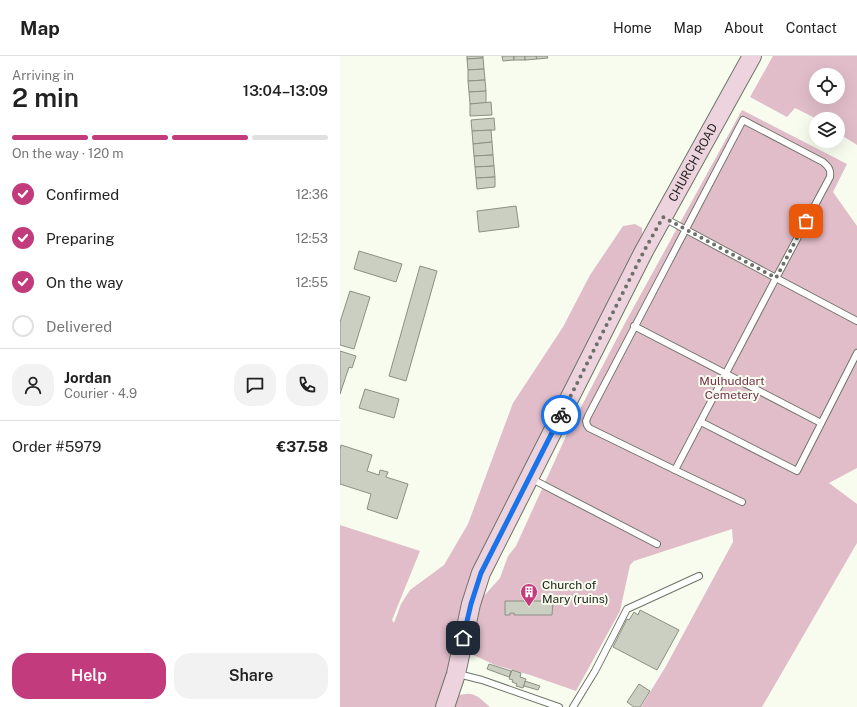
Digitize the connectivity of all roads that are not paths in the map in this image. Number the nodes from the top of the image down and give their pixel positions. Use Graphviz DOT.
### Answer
graph roads {
  1 [pos="752,56"];
  2 [pos="663,217"];
  3 [pos="686,230"];
  4 [pos="776,278"];
  5 [pos="857,321"];
  6 [pos="634,326"];
  7 [pos="857,353"];
  8 [pos="726,375"];
  9 [pos="701,422"];
  10 [pos="821,423"];
  11 [pos="675,470"];
  12 [pos="529,478"];
  13 [pos="742,502"];
  14 [pos="657,544"];
  15 [pos="699,576"];
  16 [pos="456,674"];
  17 [pos="445,707"];
  18 [pos="559,707"];
  19 [pos="573,707"];
  1 -- 2 [label="street, CHURCH ROAD"];
  2 -- 3 [label="lane"];
  2 -- 12 [label="street, CHURCH ROAD"];
  3 -- 4 [label="lane"];
  3 -- 4 [label="lane"];
  3 -- 6 [label="lane"];
  4 -- 5 [label="lane"];
  4 -- 8 [label="lane"];
  6 -- 8 [label="lane"];
  6 -- 11 [label="lane"];
  7 -- 10 [label="lane"];
  8 -- 9 [label="lane"];
  8 -- 10 [label="lane"];
  9 -- 10 [label="lane"];
  9 -- 11 [label="lane"];
  11 -- 13 [label="lane"];
  12 -- 14 [label="lane"];
  12 -- 16 [label="street, CHURCH ROAD"];
  15 -- 19 [label="lane"];
  16 -- 17 [label="street, CHURCH ROAD"];
  16 -- 18 [label="lane"];
}
